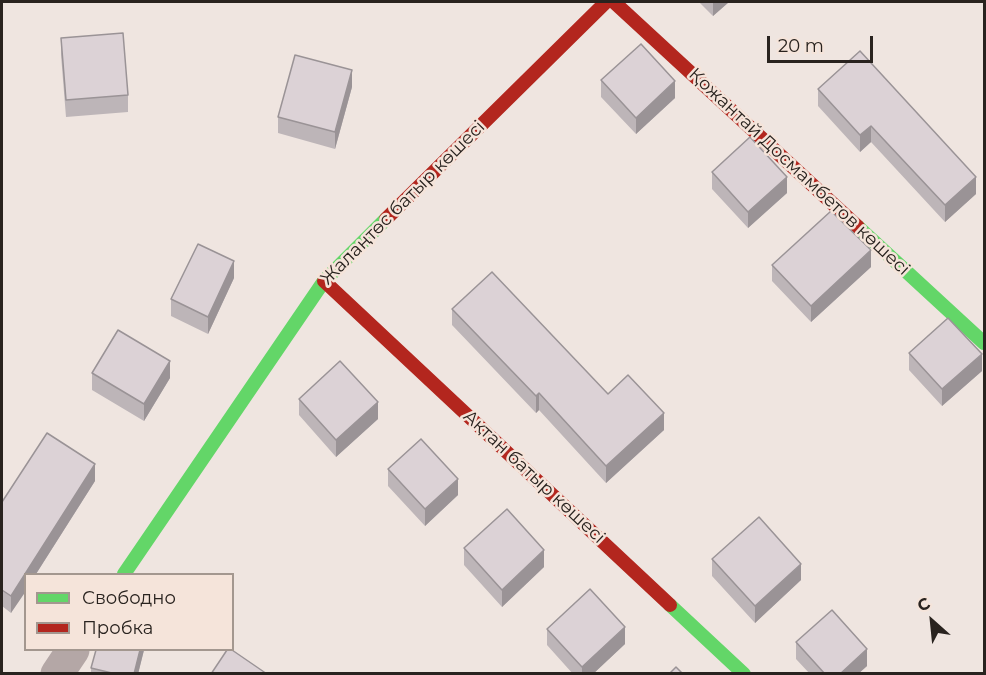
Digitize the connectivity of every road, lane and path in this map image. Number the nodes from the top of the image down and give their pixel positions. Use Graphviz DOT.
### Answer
graph roads {
  1 [pos="606,2"];
  2 [pos="614,2"];
  3 [pos="324,281"];
  4 [pos="984,343"];
  5 [pos="125,573"];
  6 [pos="72,651"];
  7 [pos="57,674"];
  8 [pos="744,674"];
  1 -- 3 [label="street, Жалаңтөс батыр көшесі"];
  2 -- 4 [label="street, Қожантай Досмамбетов көшесі"];
  3 -- 5 [label="street, Жалаңтөс батыр көшесі"];
  3 -- 8 [label="street, Ақтан батыр көшесі"];
  6 -- 7 [label="street"];
}
